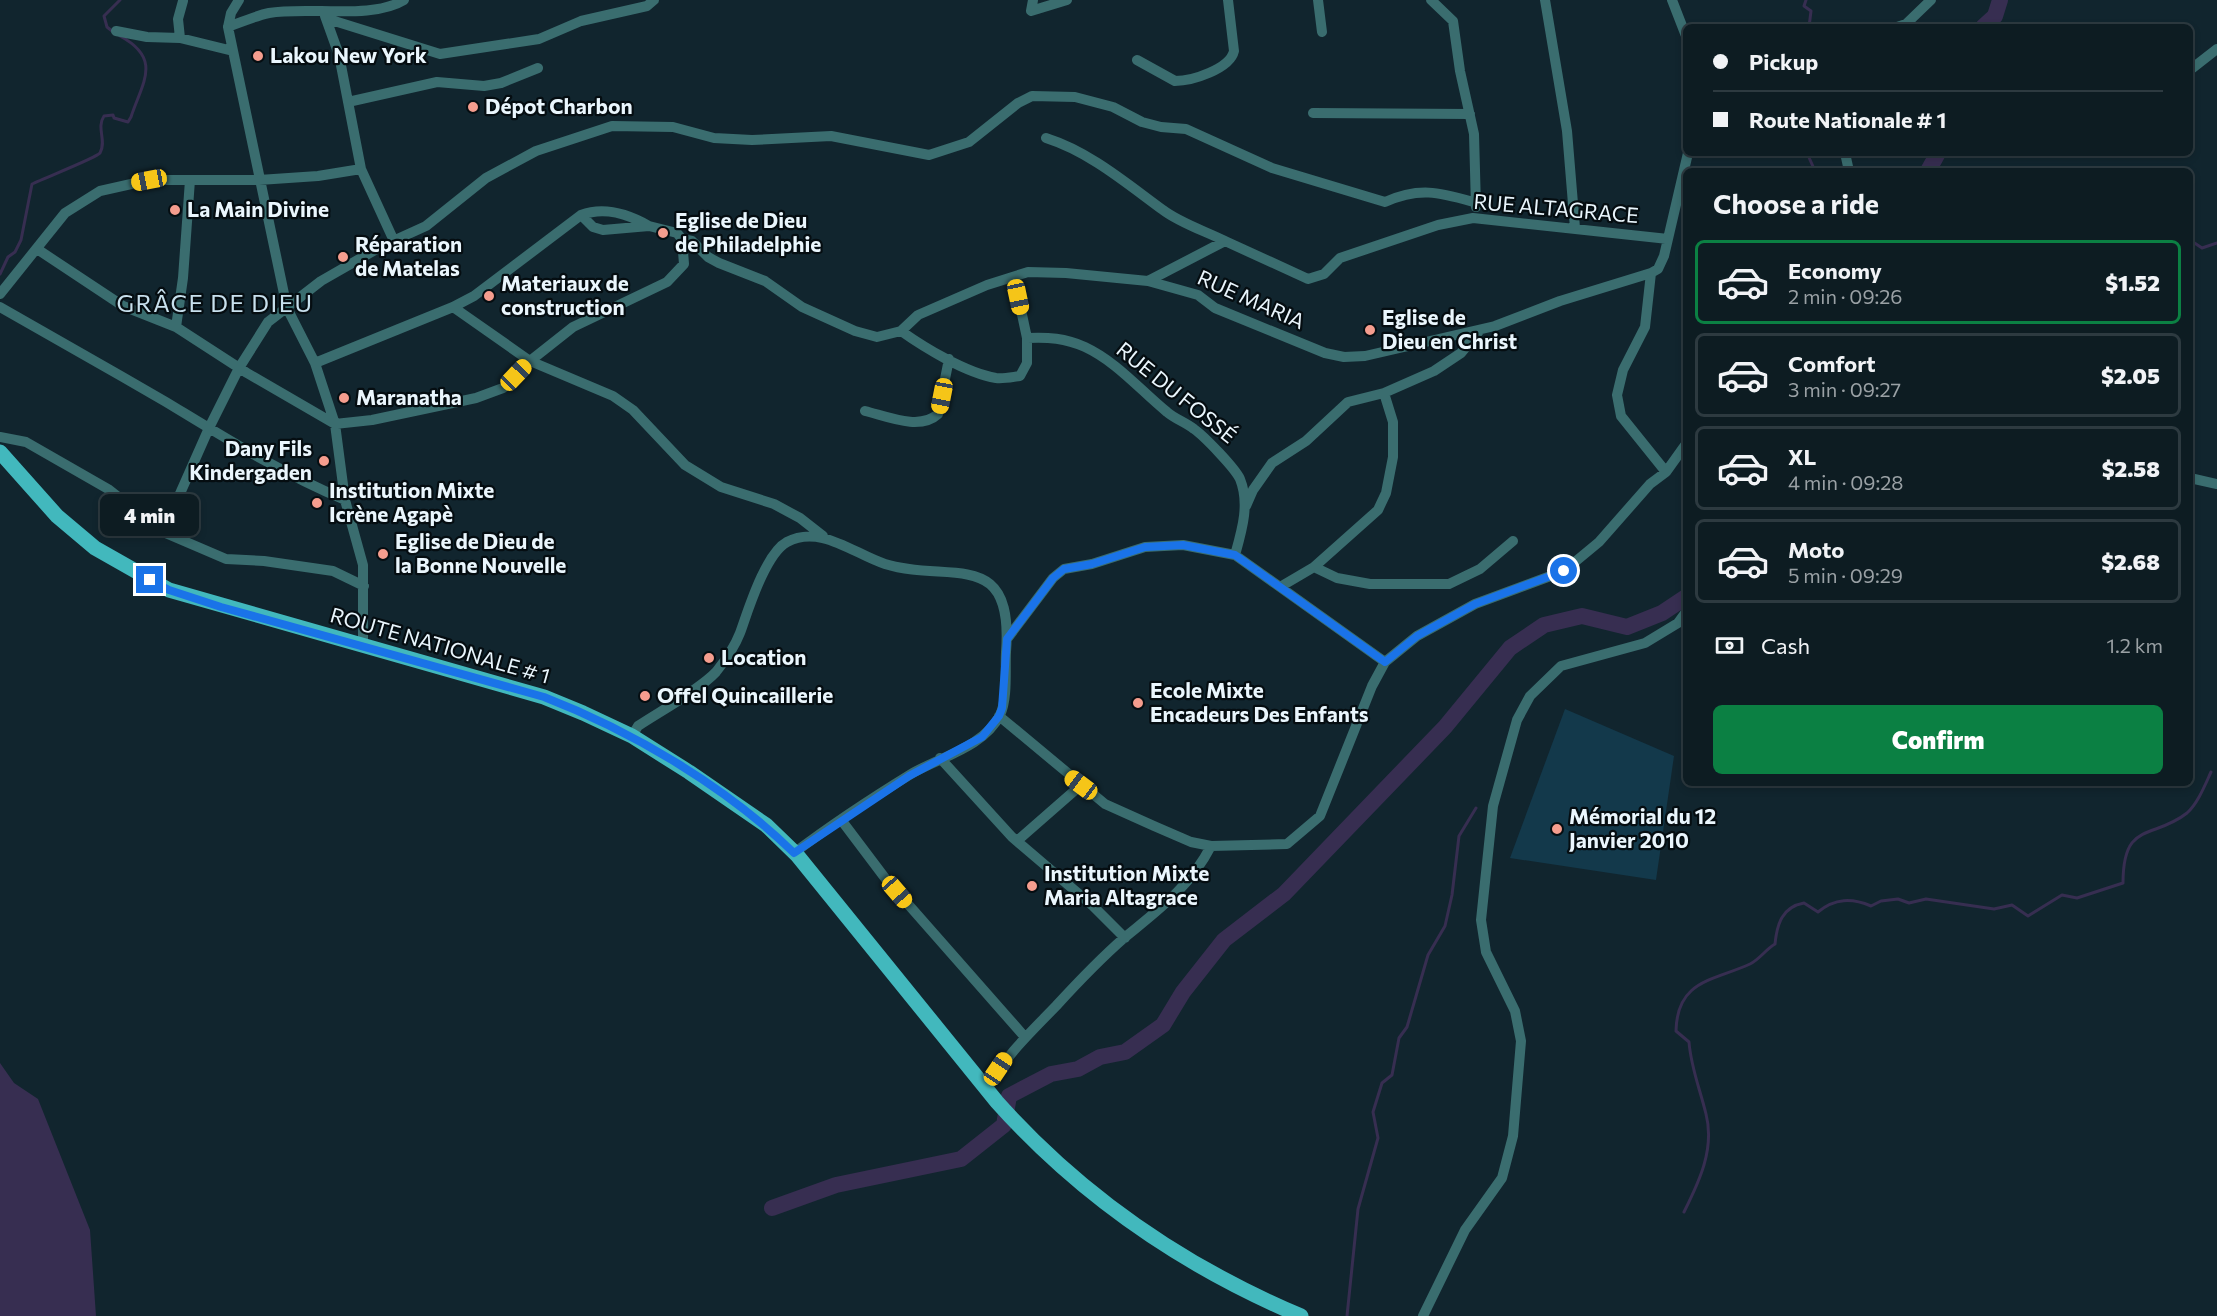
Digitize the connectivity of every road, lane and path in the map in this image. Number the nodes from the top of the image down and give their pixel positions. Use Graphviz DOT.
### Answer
graph roads {
  1 [pos="239,0"];
  2 [pos="404,0"];
  3 [pos="654,0"];
  4 [pos="1033,0"];
  5 [pos="1067,0"];
  6 [pos="1227,0"];
  7 [pos="1318,0"];
  8 [pos="1431,0"];
  9 [pos="1545,0"];
  10 [pos="1672,0"];
  11 [pos="1931,0"];
  12 [pos="183,1"];
  13 [pos="318,10"];
  14 [pos="328,19"];
  15 [pos="1906,24"];
  16 [pos="228,27"];
  17 [pos="1683,28"];
  18 [pos="116,31"];
  19 [pos="1322,32"];
  20 [pos="180,38"];
  21 [pos="2217,49"];
  22 [pos="232,51"];
  23 [pos="1137,60"];
  24 [pos="2193,68"];
  25 [pos="538,69"];
  26 [pos="348,102"];
  27 [pos="1313,113"];
  28 [pos="1470,114"];
  29 [pos="1046,138"];
  30 [pos="361,169"];
  31 [pos="1683,174"];
  32 [pos="190,180"];
  33 [pos="259,180"];
  34 [pos="1477,203"];
  35 [pos="581,215"];
  36 [pos="1473,218"];
  37 [pos="649,226"];
  38 [pos="1575,228"];
  39 [pos="682,239"];
  40 [pos="1668,239"];
  41 [pos="1225,241"];
  42 [pos="394,242"];
  43 [pos="38,249"];
  44 [pos="1651,273"];
  45 [pos="1014,277"];
  46 [pos="1148,281"];
  47 [pos="0,294"];
  48 [pos="0,307"];
  49 [pos="453,307"];
  50 [pos="287,308"];
  51 [pos="176,327"];
  52 [pos="901,331"];
  53 [pos="1479,331"];
  54 [pos="1027,338"];
  55 [pos="949,359"];
  56 [pos="530,361"];
  57 [pos="315,363"];
  58 [pos="239,368"];
  59 [pos="1384,393"];
  60 [pos="866,411"];
  61 [pos="335,424"];
  62 [pos="209,428"];
  63 [pos="0,437"];
  64 [pos="1683,448"];
  65 [pos="0,452"];
  66 [pos="1666,472"];
  67 [pos="2193,479"];
  68 [pos="2217,484"];
  69 [pos="345,500"];
  70 [pos="1245,509"];
  71 [pos="163,532"];
  72 [pos="823,536"];
  73 [pos="1513,541"];
  74 [pos="1235,555"];
  75 [pos="1314,567"];
  76 [pos="364,586"];
  77 [pos="1280,587"];
  78 [pos="1683,616"];
  79 [pos="1007,639"];
  80 [pos="363,645"];
  81 [pos="1385,662"];
  82 [pos="999,716"];
  83 [pos="632,736"];
  84 [pos="940,758"];
  85 [pos="1081,785"];
  86 [pos="842,821"];
  87 [pos="1017,841"];
  88 [pos="1211,846"];
  89 [pos="794,853"];
  90 [pos="1125,938"];
  91 [pos="1024,1036"];
  92 [pos="987,1089"];
  93 [pos="1301,1316"];
  94 [pos="1423,1316"];
  1 -- 16 [label="street"];
  2 -- 13 [label="street"];
  3 -- 14 [label="street"];
  4 -- 5 [label="street"];
  6 -- 23 [label="street"];
  7 -- 19 [label="street"];
  8 -- 28 [label="street"];
  9 -- 38 [label="street"];
  10 -- 17 [label="street"];
  11 -- 15 [label="street"];
  12 -- 20 [label="street"];
  13 -- 14 [label="street"];
  13 -- 16 [label="street"];
  14 -- 26 [label="street"];
  16 -- 22 [label="street"];
  18 -- 20 [label="street"];
  20 -- 22 [label="street"];
  21 -- 24 [label="street"];
  22 -- 33 [label="street"];
  25 -- 26 [label="street"];
  26 -- 30 [label="street"];
  27 -- 28 [label="street"];
  28 -- 34 [label="street"];
  29 -- 41 [label="street, RUE ALTAGRACE"];
  30 -- 33 [label="street"];
  30 -- 42 [label="street"];
  31 -- 40 [label="street"];
  32 -- 33 [label="street"];
  32 -- 43 [label="street"];
  32 -- 51 [label="street"];
  33 -- 50 [label="street"];
  34 -- 36 [label="street"];
  34 -- 42 [label="street"];
  35 -- 37 [label="street"];
  35 -- 37 [label="street"];
  35 -- 49 [label="street"];
  36 -- 38 [label="street, RUE ALTAGRACE"];
  36 -- 41 [label="street, RUE ALTAGRACE"];
  37 -- 39 [label="street"];
  38 -- 40 [label="street, RUE ALTAGRACE"];
  39 -- 52 [label="street"];
  39 -- 56 [label="street"];
  40 -- 44 [label="street"];
  41 -- 46 [label="street"];
  42 -- 50 [label="street"];
  43 -- 47 [label="street"];
  43 -- 51 [label="street"];
  44 -- 53 [label="street, RUE MARIA"];
  44 -- 66 [label="street"];
  45 -- 46 [label="street, RUE MARIA"];
  45 -- 52 [label="street, RUE MARIA"];
  45 -- 54 [label="street"];
  46 -- 53 [label="street, RUE MARIA"];
  48 -- 62 [label="street"];
  49 -- 56 [label="street"];
  49 -- 57 [label="street"];
  50 -- 57 [label="street"];
  50 -- 58 [label="street"];
  51 -- 58 [label="street"];
  52 -- 55 [label="street"];
  53 -- 59 [label="street"];
  54 -- 55 [label="street"];
  54 -- 70 [label="street, RUE DU FOSSÉ"];
  55 -- 60 [label="street"];
  56 -- 61 [label="street"];
  56 -- 72 [label="street"];
  57 -- 61 [label="street"];
  58 -- 61 [label="street"];
  58 -- 62 [label="street"];
  59 -- 70 [label="street"];
  59 -- 75 [label="street"];
  61 -- 69 [label="street"];
  62 -- 69 [label="street"];
  62 -- 71 [label="street"];
  63 -- 71 [label="street"];
  64 -- 66 [label="street"];
  65 -- 80 [label="main road, ROUTE NATIONALE # 1"];
  66 -- 81 [label="street"];
  67 -- 68 [label="street"];
  69 -- 76 [label="street"];
  70 -- 74 [label="street, RUE DU FOSSÉ"];
  71 -- 76 [label="street"];
  72 -- 79 [label="street"];
  72 -- 83 [label="street"];
  73 -- 75 [label="street"];
  74 -- 77 [label="street"];
  74 -- 79 [label="street"];
  75 -- 77 [label="street"];
  76 -- 80 [label="street"];
  77 -- 81 [label="street"];
  78 -- 94 [label="street"];
  79 -- 82 [label="street"];
  80 -- 83 [label="main road, ROUTE NATIONALE # 1"];
  81 -- 88 [label="street"];
  82 -- 84 [label="street"];
  82 -- 85 [label="street"];
  83 -- 89 [label="main road, ROUTE NATIONALE # 1"];
  84 -- 86 [label="street"];
  84 -- 87 [label="street"];
  85 -- 87 [label="street"];
  85 -- 88 [label="street"];
  86 -- 89 [label="street"];
  86 -- 91 [label="street"];
  87 -- 90 [label="street"];
  88 -- 90 [label="street"];
  89 -- 92 [label="main road, ROUTE NATIONALE # 1"];
  90 -- 91 [label="street"];
  91 -- 92 [label="street"];
  92 -- 93 [label="main road, ROUTE NATIONALE # 1"];
}
